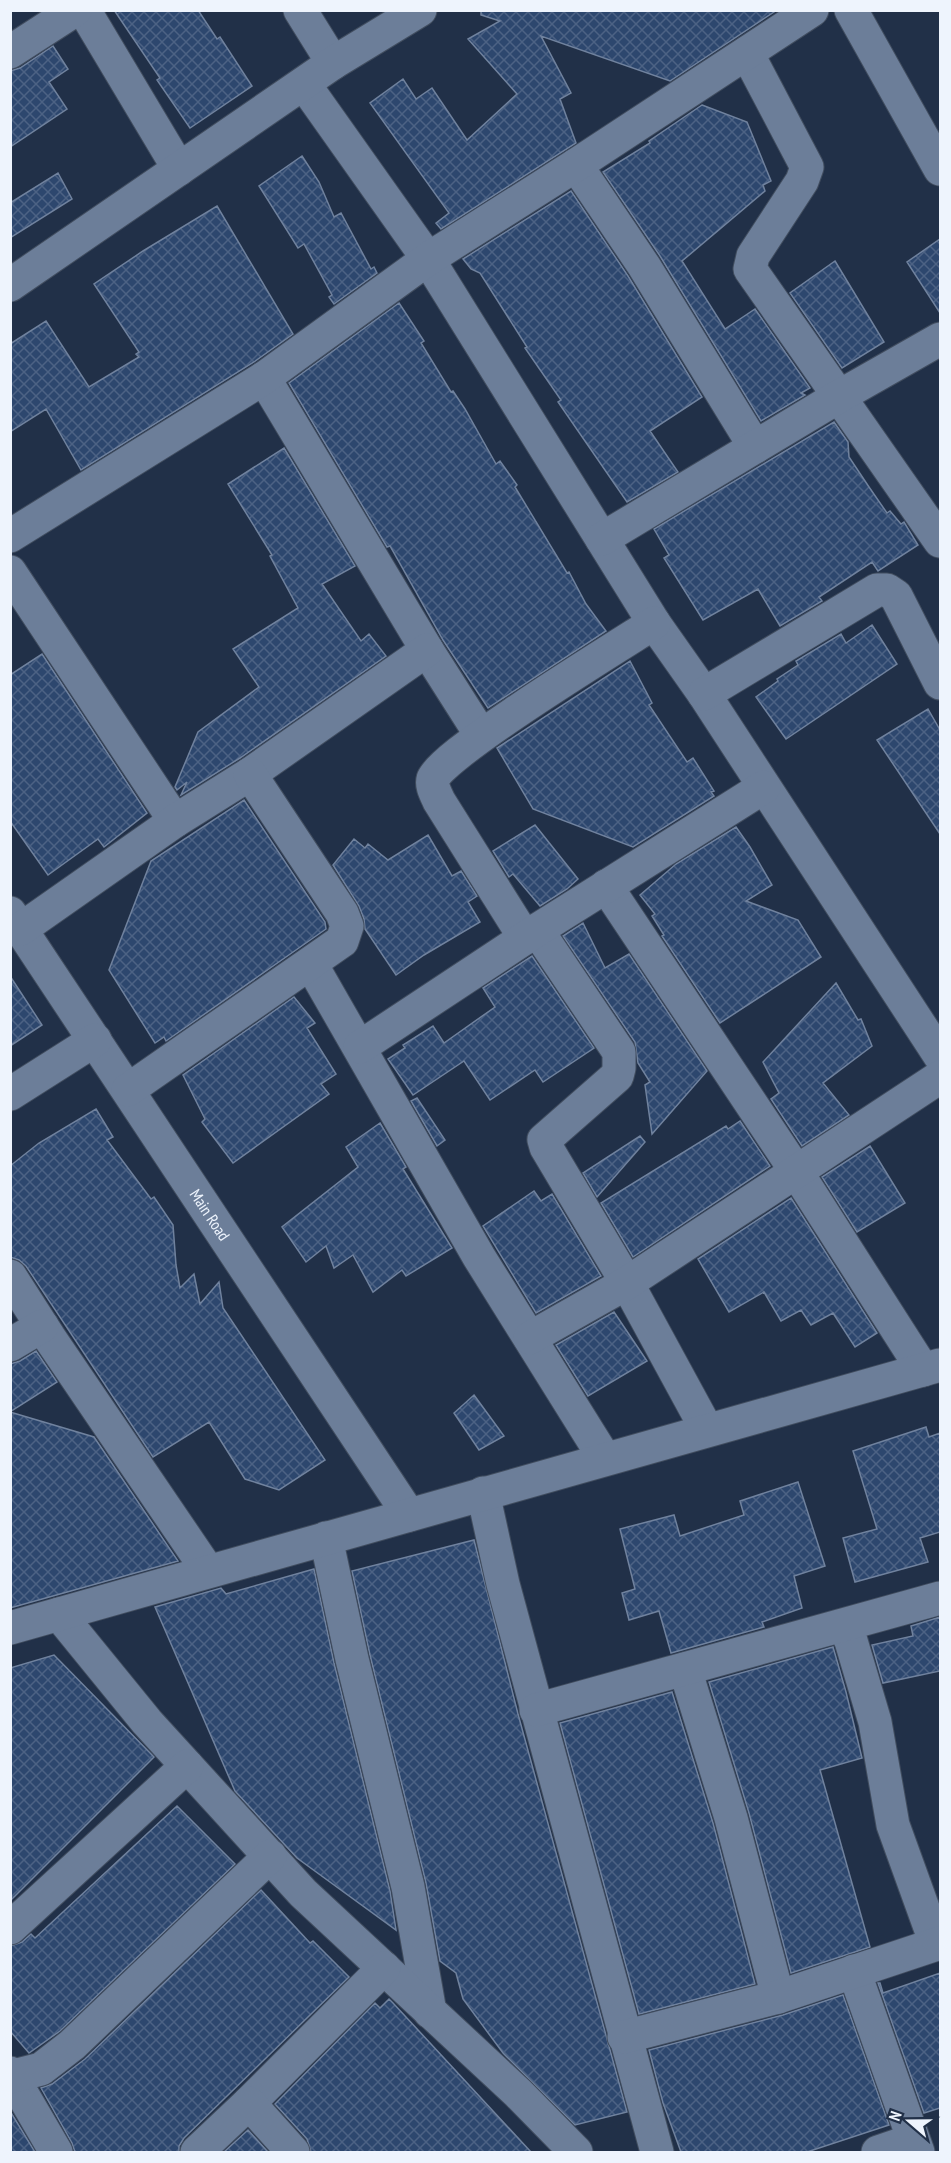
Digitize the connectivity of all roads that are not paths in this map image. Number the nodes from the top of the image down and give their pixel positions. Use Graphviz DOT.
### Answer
graph roads {
  1 [pos="75,10"];
  2 [pos="84,10"];
  3 [pos="300,10"];
  4 [pos="420,10"];
  5 [pos="812,10"];
  6 [pos="851,10"];
  7 [pos="10,52"];
  8 [pos="747,53"];
  9 [pos="333,63"];
  10 [pos="304,84"];
  11 [pos="576,165"];
  12 [pos="179,169"];
  13 [pos="940,169"];
  14 [pos="428,259"];
  15 [pos="10,285"];
  16 [pos="940,339"];
  17 [pos="264,378"];
  18 [pos="838,397"];
  19 [pos="755,447"];
  20 [pos="10,536"];
  21 [pos="602,539"];
  22 [pos="940,541"];
  23 [pos="10,572"];
  24 [pos="654,623"];
  25 [pos="427,650"];
  26 [pos="940,683"];
  27 [pos="704,694"];
  28 [pos="481,735"];
  29 [pos="250,774"];
  30 [pos="764,787"];
  31 [pos="175,821"];
  32 [pos="606,886"];
  33 [pos="16,921"];
  34 [pos="531,934"];
  35 [pos="311,964"];
  36 [pos="95,1040"];
  37 [pos="360,1047"];
  38 [pos="940,1056"];
  39 [pos="940,1077"];
  40 [pos="128,1090"];
  41 [pos="10,1094"];
  42 [pos="796,1171"];
  43 [pos="10,1276"];
  44 [pos="627,1283"];
  45 [pos="42,1326"];
  46 [pos="530,1338"];
  47 [pos="10,1345"];
  48 [pos="932,1367"];
  49 [pos="708,1430"];
  50 [pos="605,1459"];
  51 [pos="483,1493"];
  52 [pos="409,1515"];
  53 [pos="326,1538"];
  54 [pos="208,1571"];
  55 [pos="940,1598"];
  56 [pos="59,1614"];
  57 [pos="844,1626"];
  58 [pos="10,1628"];
  59 [pos="685,1669"];
  60 [pos="536,1710"];
  61 [pos="187,1766"];
  62 [pos="270,1856"];
  63 [pos="10,1928"];
  64 [pos="938,1943"];
  65 [pos="384,1968"];
  66 [pos="854,1971"];
  67 [pos="778,1997"];
  68 [pos="430,2012"];
  69 [pos="624,2037"];
  70 [pos="11,2076"];
  71 [pos="249,2103"];
  72 [pos="915,2146"];
  73 [pos="56,2152"];
  74 [pos="197,2152"];
  75 [pos="293,2152"];
  76 [pos="576,2152"];
  77 [pos="657,2152"];
  78 [pos="878,2152"];
  1 -- 7 [label="street"];
  2 -- 12 [label="street"];
  3 -- 9 [label="street"];
  4 -- 9 [label="street"];
  5 -- 8 [label="street"];
  6 -- 13 [label="street"];
  8 -- 11 [label="street"];
  8 -- 18 [label="street"];
  9 -- 10 [label="street"];
  10 -- 12 [label="street"];
  10 -- 14 [label="street"];
  11 -- 14 [label="street"];
  11 -- 19 [label="street"];
  12 -- 15 [label="street"];
  14 -- 17 [label="street"];
  14 -- 21 [label="street"];
  16 -- 18 [label="street"];
  17 -- 20 [label="street"];
  17 -- 25 [label="street"];
  18 -- 19 [label="street"];
  18 -- 22 [label="street"];
  19 -- 21 [label="street"];
  21 -- 24 [label="street"];
  23 -- 31 [label="street"];
  24 -- 27 [label="street"];
  24 -- 28 [label="street"];
  25 -- 28 [label="street"];
  25 -- 29 [label="street"];
  26 -- 27 [label="street"];
  27 -- 30 [label="street"];
  28 -- 34 [label="street"];
  29 -- 31 [label="street"];
  29 -- 35 [label="street"];
  30 -- 32 [label="street"];
  30 -- 38 [label="street"];
  31 -- 33 [label="street"];
  32 -- 34 [label="street"];
  32 -- 42 [label="street"];
  33 -- 36 [label="street, Main Road"];
  34 -- 37 [label="street"];
  34 -- 44 [label="street"];
  35 -- 37 [label="street"];
  35 -- 40 [label="street"];
  36 -- 40 [label="street, Main Road"];
  36 -- 41 [label="street"];
  37 -- 46 [label="street"];
  39 -- 42 [label="street"];
  40 -- 52 [label="street, Main Road"];
  42 -- 44 [label="street"];
  42 -- 48 [label="street"];
  43 -- 45 [label="street"];
  44 -- 46 [label="street"];
  44 -- 49 [label="street"];
  45 -- 47 [label="street"];
  45 -- 54 [label="street"];
  46 -- 50 [label="street"];
  48 -- 49 [label="street"];
  49 -- 50 [label="street"];
  50 -- 51 [label="street"];
  51 -- 52 [label="street"];
  51 -- 60 [label="street"];
  52 -- 53 [label="street"];
  53 -- 54 [label="street"];
  53 -- 68 [label="street"];
  54 -- 56 [label="street"];
  55 -- 57 [label="street"];
  56 -- 58 [label="street"];
  56 -- 61 [label="street"];
  57 -- 59 [label="street"];
  57 -- 64 [label="street"];
  59 -- 60 [label="street"];
  59 -- 67 [label="street"];
  60 -- 69 [label="street"];
  61 -- 62 [label="street"];
  61 -- 63 [label="street"];
  62 -- 65 [label="street"];
  62 -- 70 [label="street"];
  64 -- 66 [label="street"];
  65 -- 68 [label="street"];
  65 -- 71 [label="street"];
  66 -- 67 [label="street"];
  66 -- 72 [label="street"];
  67 -- 69 [label="street"];
  68 -- 76 [label="street"];
  69 -- 77 [label="street"];
  70 -- 73 [label="street"];
  71 -- 74 [label="street"];
  71 -- 75 [label="street"];
  72 -- 78 [label="street"];
}
